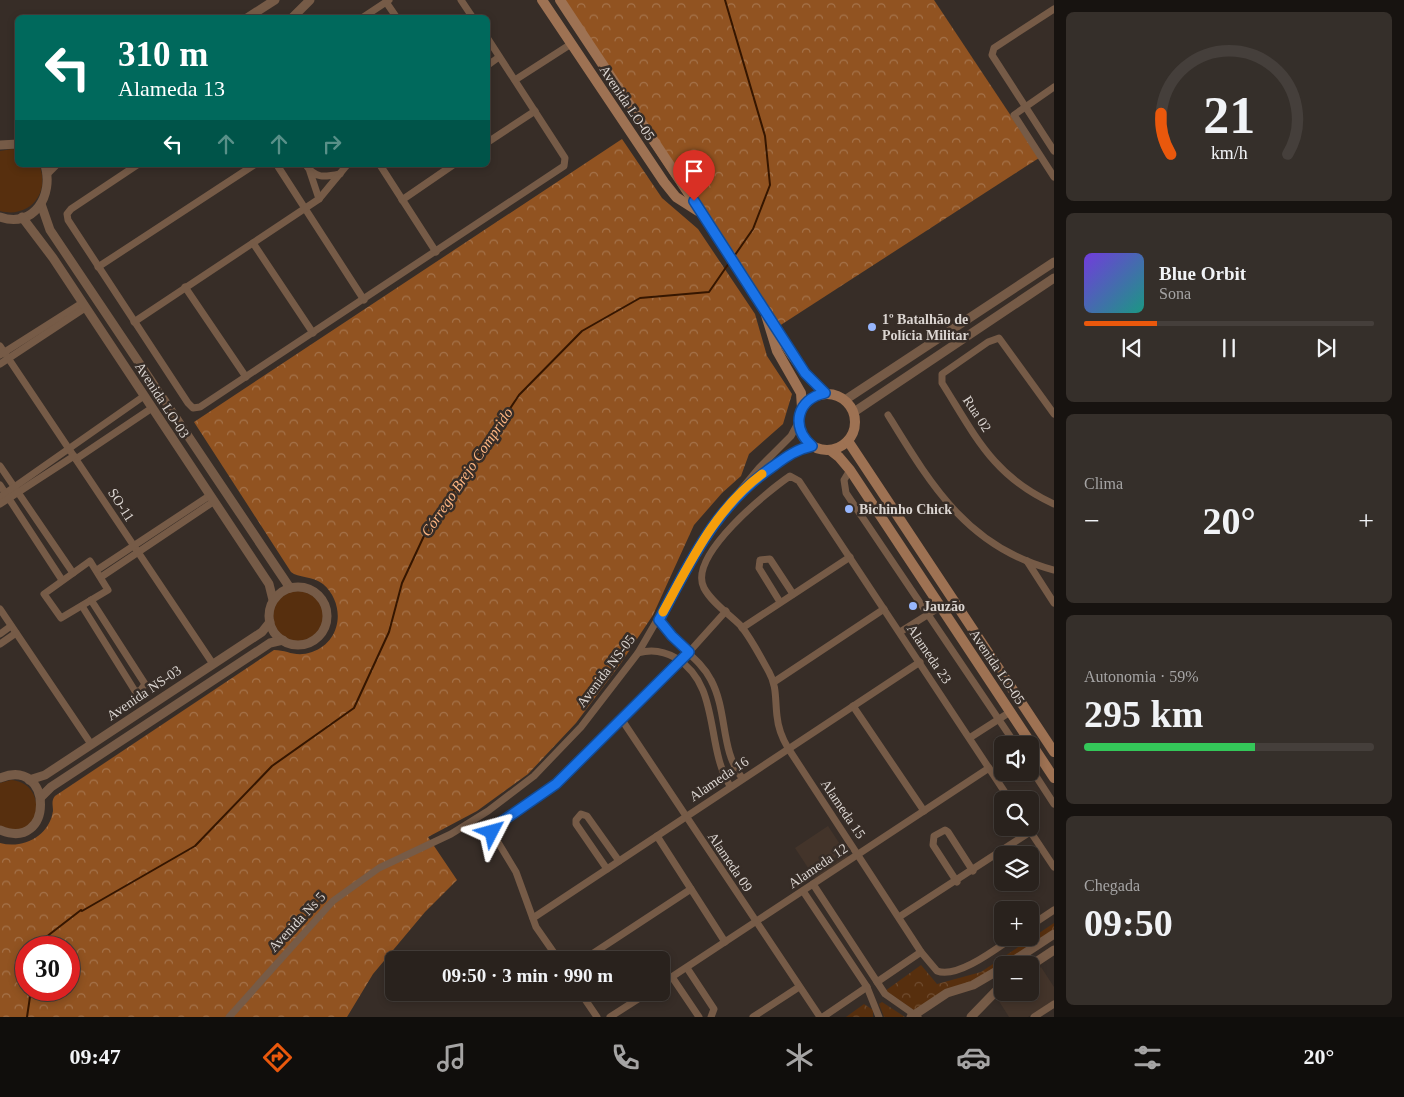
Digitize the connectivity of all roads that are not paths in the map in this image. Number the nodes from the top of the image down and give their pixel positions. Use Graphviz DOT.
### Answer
graph roads {
  1 [pos="275,0"];
  2 [pos="310,0"];
  3 [pos="461,0"];
  4 [pos="542,0"];
  5 [pos="560,0"];
  6 [pos="387,1"];
  7 [pos="1054,9"];
  8 [pos="252,15"];
  9 [pos="295,15"];
  10 [pos="366,15"];
  11 [pos="395,15"];
  12 [pos="471,15"];
  13 [pos="490,42"];
  14 [pos="571,44"];
  15 [pos="499,57"];
  16 [pos="490,64"];
  17 [pos="515,80"];
  18 [pos="1054,87"];
  19 [pos="1026,106"];
  20 [pos="534,111"];
  21 [pos="490,141"];
  22 [pos="1,144"];
  23 [pos="15,144"];
  24 [pos="1054,151"];
  25 [pos="134,167"];
  26 [pos="251,167"];
  27 [pos="278,167"];
  28 [pos="307,167"];
  29 [pos="381,167"];
  30 [pos="450,167"];
  31 [pos="344,168"];
  32 [pos="46,169"];
  33 [pos="310,172"];
  34 [pos="1054,177"];
  35 [pos="320,199"];
  36 [pos="402,200"];
  37 [pos="41,204"];
  38 [pos="305,208"];
  39 [pos="699,212"];
  40 [pos="0,217"];
  41 [pos="22,217"];
  42 [pos="253,243"];
  43 [pos="436,252"];
  44 [pos="1054,262"];
  45 [pos="98,267"];
  46 [pos="1054,278"];
  47 [pos="185,287"];
  48 [pos="364,300"];
  49 [pos="84,305"];
  50 [pos="765,312"];
  51 [pos="134,322"];
  52 [pos="314,333"];
  53 [pos="3,353"];
  54 [pos="0,364"];
  55 [pos="246,377"];
  56 [pos="825,393"];
  57 [pos="144,396"];
  58 [pos="845,400"];
  59 [pos="152,408"];
  60 [pos="802,408"];
  61 [pos="854,412"];
  62 [pos="1054,414"];
  63 [pos="888,415"];
  64 [pos="798,423"];
  65 [pos="848,441"];
  66 [pos="812,446"];
  67 [pos="830,450"];
  68 [pos="74,455"];
  69 [pos="0,466"];
  70 [pos="850,470"];
  71 [pos="0,485"];
  72 [pos="744,488"];
  73 [pos="16,490"];
  74 [pos="5,496"];
  75 [pos="211,499"];
  76 [pos="0,504"];
  77 [pos="1054,504"];
  78 [pos="133,546"];
  79 [pos="138,553"];
  80 [pos="850,557"];
  81 [pos="1027,560"];
  82 [pos="96,570"];
  83 [pos="1054,570"];
  84 [pos="72,573"];
  85 [pos="101,577"];
  86 [pos="62,580"];
  87 [pos="702,584"];
  88 [pos="290,588"];
  89 [pos="793,594"];
  90 [pos="91,600"];
  91 [pos="273,600"];
  92 [pos="780,602"];
  93 [pos="1054,603"];
  94 [pos="82,606"];
  95 [pos="940,607"];
  96 [pos="0,609"];
  97 [pos="884,609"];
  98 [pos="726,611"];
  99 [pos="928,614"];
  100 [pos="659,620"];
  101 [pos="270,622"];
  102 [pos="11,626"];
  103 [pos="742,628"];
  104 [pos="900,632"];
  105 [pos="16,633"];
  106 [pos="0,634"];
  107 [pos="283,640"];
  108 [pos="0,644"];
  109 [pos="689,652"];
  110 [pos="638,653"];
  111 [pos="681,661"];
  112 [pos="920,662"];
  113 [pos="213,664"];
  114 [pos="774,682"];
  115 [pos="853,706"];
  116 [pos="1010,712"];
  117 [pos="999,719"];
  118 [pos="622,720"];
  119 [pos="1010,736"];
  120 [pos="971,738"];
  121 [pos="91,744"];
  122 [pos="788,748"];
  123 [pos="1054,752"];
  124 [pos="989,768"];
  125 [pos="2,775"];
  126 [pos="742,778"];
  127 [pos="1054,778"];
  128 [pos="29,780"];
  129 [pos="1039,781"];
  130 [pos="730,786"];
  131 [pos="1004,791"];
  132 [pos="41,798"];
  133 [pos="1054,804"];
  134 [pos="924,810"];
  135 [pos="685,817"];
  136 [pos="0,830"];
  137 [pos="451,834"];
  138 [pos="657,836"];
  139 [pos="1021,836"];
  140 [pos="1033,836"];
  141 [pos="858,853"];
  142 [pos="619,861"];
  143 [pos="1054,867"];
  144 [pos="607,869"];
  145 [pos="973,871"];
  146 [pos="956,882"];
  147 [pos="812,884"];
  148 [pos="691,889"];
  149 [pos="803,891"];
  150 [pos="1054,910"];
  151 [pos="900,917"];
  152 [pos="532,918"];
  153 [pos="1039,920"];
  154 [pos="755,922"];
  155 [pos="844,933"];
  156 [pos="1054,934"];
  157 [pos="835,938"];
  158 [pos="725,942"];
  159 [pos="1000,946"];
  160 [pos="1054,950"];
  161 [pos="553,951"];
  162 [pos="597,951"];
  163 [pos="922,952"];
  164 [pos="1021,956"];
  165 [pos="1039,960"];
  166 [pos="687,968"];
  167 [pos="994,973"];
  168 [pos="672,977"];
  169 [pos="877,982"];
  170 [pos="799,987"];
  171 [pos="867,988"];
  172 [pos="994,991"];
  173 [pos="586,1001"];
  174 [pos="634,1001"];
  175 [pos="1054,1004"];
  176 [pos="915,1016"];
  177 [pos="229,1017"];
  178 [pos="596,1017"];
  179 [pos="610,1017"];
  180 [pos="699,1017"];
  181 [pos="711,1017"];
  182 [pos="753,1017"];
  183 [pos="821,1017"];
  184 [pos="879,1017"];
  185 [pos="971,1017"];
  186 [pos="1034,1017"];
  1 -- 8 [label="street"];
  2 -- 9 [label="street"];
  3 -- 12 [label="street"];
  4 -- 14 [label="main road, Avenida LO-05"];
  5 -- 39 [label="main road, Avenida LO-05"];
  6 -- 10 [label="street"];
  6 -- 11 [label="street"];
  7 -- 19 [label="street"];
  13 -- 15 [label="street"];
  14 -- 17 [label="street"];
  14 -- 39 [label="main road, Avenida LO-05"];
  15 -- 16 [label="street"];
  15 -- 17 [label="street"];
  17 -- 20 [label="street"];
  18 -- 19 [label="street"];
  19 -- 24 [label="street"];
  19 -- 34 [label="street"];
  20 -- 21 [label="street"];
  20 -- 43 [label="street"];
  22 -- 23 [label="street"];
  25 -- 45 [label="street"];
  26 -- 45 [label="street"];
  27 -- 38 [label="street"];
  28 -- 33 [label="street"];
  29 -- 36 [label="street"];
  30 -- 36 [label="street"];
  31 -- 33 [label="street"];
  31 -- 35 [label="street"];
  32 -- 37 [label="street"];
  33 -- 35 [label="street"];
  35 -- 38 [label="street"];
  36 -- 43 [label="street"];
  37 -- 41 [label="street"];
  37 -- 88 [label="street, Avenida LO-03"];
  38 -- 42 [label="street"];
  38 -- 48 [label="street"];
  39 -- 50 [label="main road, Avenida LO-05"];
  40 -- 41 [label="street"];
  41 -- 49 [label="street, Avenida LO-03"];
  42 -- 47 [label="street"];
  42 -- 52 [label="street"];
  43 -- 48 [label="street"];
  44 -- 58 [label="street"];
  45 -- 51 [label="street"];
  46 -- 61 [label="street"];
  47 -- 51 [label="street"];
  47 -- 55 [label="street"];
  48 -- 52 [label="street"];
  49 -- 53 [label="street"];
  49 -- 57 [label="street, Avenida LO-03"];
  50 -- 56 [label="main road, Avenida LO-05"];
  50 -- 60 [label="main road, Avenida LO-05"];
  51 -- 55 [label="street"];
  52 -- 55 [label="street"];
  53 -- 54 [label="street"];
  53 -- 68 [label="street, SO-11"];
  56 -- 58 [label="main road"];
  56 -- 60 [label="main road"];
  57 -- 59 [label="street, Avenida LO-03"];
  57 -- 68 [label="street"];
  58 -- 61 [label="main road"];
  59 -- 68 [label="street"];
  59 -- 75 [label="street, Avenida LO-03"];
  60 -- 64 [label="main road"];
  61 -- 65 [label="main road"];
  62 -- 77 [label="street, Rua 02"];
  63 -- 81 [label="street"];
  64 -- 66 [label="main road"];
  64 -- 72 [label="street, Avenida NS-05"];
  65 -- 67 [label="main road"];
  65 -- 123 [label="main road, Avenida LO-05"];
  66 -- 67 [label="main road"];
  66 -- 72 [label="street, Avenida NS-05"];
  67 -- 70 [label="main road, Avenida LO-05"];
  68 -- 73 [label="street"];
  68 -- 78 [label="street, SO-11"];
  69 -- 73 [label="street"];
  70 -- 95 [label="main road, Avenida LO-05"];
  70 -- 99 [label="street"];
  71 -- 74 [label="street"];
  72 -- 100 [label="street, Avenida NS-05"];
  73 -- 74 [label="street"];
  73 -- 84 [label="street"];
  74 -- 76 [label="street"];
  74 -- 86 [label="street"];
  75 -- 78 [label="street"];
  75 -- 79 [label="street"];
  75 -- 91 [label="street, Avenida LO-03"];
  78 -- 79 [label="street, SO-11"];
  78 -- 82 [label="street"];
  79 -- 85 [label="street"];
  79 -- 113 [label="street, SO-11"];
  80 -- 87 [label="street, Alameda 23"];
  80 -- 89 [label="street"];
  80 -- 97 [label="street, Alameda 23"];
  81 -- 83 [label="street"];
  81 -- 93 [label="street"];
  82 -- 84 [label="street"];
  82 -- 85 [label="street"];
  84 -- 86 [label="street"];
  85 -- 90 [label="street"];
  86 -- 94 [label="street"];
  87 -- 98 [label="street, Alameda 15"];
  88 -- 91 [label="street"];
  88 -- 107 [label="street, Avenida NS-03"];
  89 -- 92 [label="street"];
  89 -- 92 [label="street"];
  90 -- 94 [label="street"];
  90 -- 94 [label="street"];
  91 -- 101 [label="street"];
  92 -- 103 [label="street"];
  95 -- 99 [label="street"];
  95 -- 116 [label="main road, Avenida LO-05"];
  96 -- 102 [label="street"];
  97 -- 104 [label="street, Alameda 23"];
  97 -- 114 [label="street"];
  98 -- 103 [label="street, Alameda 15"];
  98 -- 109 [label="street"];
  99 -- 104 [label="street"];
  99 -- 117 [label="street"];
  100 -- 109 [label="street"];
  100 -- 110 [label="street, Avenida NS-05"];
  101 -- 107 [label="street"];
  101 -- 113 [label="street, Avenida NS-03"];
  102 -- 105 [label="street"];
  102 -- 106 [label="street"];
  103 -- 114 [label="street, Alameda 15"];
  104 -- 112 [label="street, Alameda 23"];
  105 -- 108 [label="street"];
  105 -- 121 [label="street"];
  107 -- 132 [label="street, Avenida NS-03"];
  109 -- 111 [label="street"];
  109 -- 126 [label="street"];
  110 -- 111 [label="street"];
  110 -- 137 [label="street, Avenida NS-05"];
  111 -- 118 [label="street"];
  111 -- 130 [label="street"];
  112 -- 115 [label="street, Alameda 16"];
  112 -- 120 [label="street, Alameda 23"];
  113 -- 121 [label="street, Avenida NS-03"];
  114 -- 122 [label="street, Alameda 15"];
  115 -- 122 [label="street, Alameda 16"];
  115 -- 134 [label="street"];
  116 -- 117 [label="street"];
  116 -- 127 [label="main road, Avenida LO-05"];
  117 -- 119 [label="street"];
  117 -- 120 [label="street"];
  118 -- 135 [label="street, Alameda 09"];
  118 -- 152 [label="street"];
  120 -- 124 [label="street, Alameda 23"];
  121 -- 128 [label="street, Avenida NS-03"];
  122 -- 126 [label="street, Alameda 16"];
  122 -- 141 [label="street, Alameda 15"];
  124 -- 131 [label="street, Alameda 23"];
  124 -- 134 [label="street, Alameda 12"];
  125 -- 128 [label="street"];
  126 -- 130 [label="street, Alameda 16"];
  128 -- 132 [label="street"];
  129 -- 133 [label="street"];
  130 -- 135 [label="street, Alameda 16"];
  132 -- 136 [label="street"];
  134 -- 141 [label="street, Alameda 12"];
  135 -- 138 [label="street, Alameda 16"];
  135 -- 154 [label="street, Alameda 09"];
  137 -- 177 [label="street, Avenida Ns 5"];
  138 -- 142 [label="street, Alameda 16"];
  138 -- 148 [label="street"];
  139 -- 145 [label="street"];
  140 -- 143 [label="street"];
  141 -- 147 [label="street, Alameda 12"];
  141 -- 151 [label="street, Alameda 15"];
  142 -- 144 [label="street, Alameda 16"];
  142 -- 144 [label="street"];
  144 -- 152 [label="street, Alameda 16"];
  145 -- 146 [label="street"];
  145 -- 146 [label="street"];
  146 -- 151 [label="street"];
  147 -- 149 [label="street, Alameda 12"];
  147 -- 155 [label="street"];
  148 -- 158 [label="street"];
  148 -- 162 [label="street"];
  149 -- 154 [label="street, Alameda 12"];
  149 -- 157 [label="street"];
  150 -- 153 [label="street"];
  151 -- 163 [label="street, Alameda 15"];
  152 -- 161 [label="street"];
  154 -- 158 [label="street, Alameda 12"];
  154 -- 170 [label="street, Alameda 09"];
  155 -- 157 [label="street"];
  155 -- 169 [label="street"];
  156 -- 164 [label="street"];
  157 -- 171 [label="street"];
  158 -- 166 [label="street, Alameda 12"];
  159 -- 163 [label="street, Alameda 15"];
  160 -- 165 [label="street"];
  163 -- 169 [label="street"];
  166 -- 168 [label="street, Alameda 12"];
  166 -- 181 [label="street"];
  167 -- 176 [label="street"];
  168 -- 180 [label="street"];
  169 -- 176 [label="street"];
  170 -- 182 [label="street"];
  170 -- 183 [label="street, Alameda 09"];
  171 -- 183 [label="street"];
  171 -- 184 [label="street"];
  172 -- 185 [label="street"];
  173 -- 178 [label="street"];
  174 -- 179 [label="street"];
  175 -- 186 [label="street"];
}
